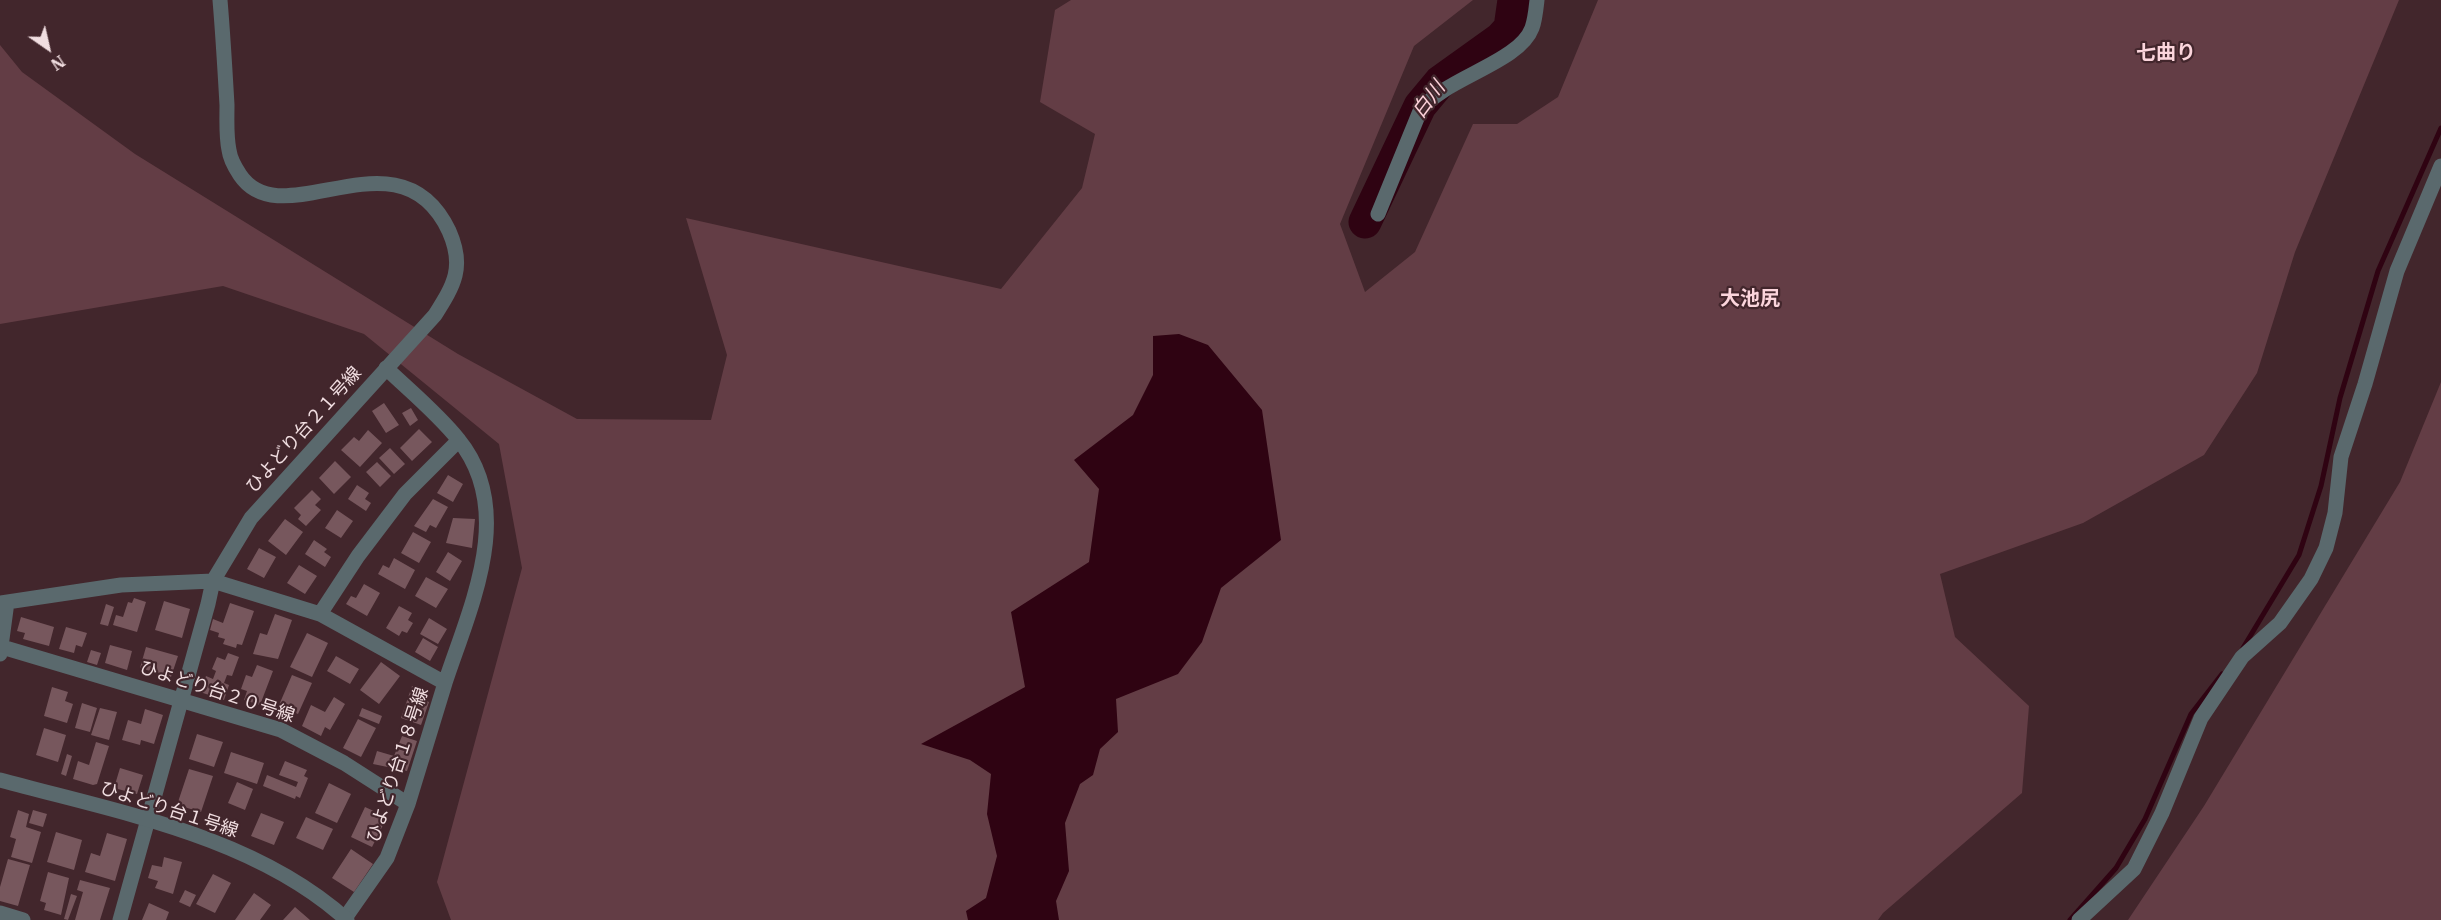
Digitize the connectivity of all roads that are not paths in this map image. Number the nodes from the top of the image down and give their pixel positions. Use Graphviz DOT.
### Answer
graph roads {
  1 [pos="220,0"];
  2 [pos="1537,0"];
  3 [pos="2441,166"];
  4 [pos="1378,214"];
  5 [pos="387,368"];
  6 [pos="459,440"];
  7 [pos="213,581"];
  8 [pos="4,603"];
  9 [pos="320,614"];
  10 [pos="1,650"];
  11 [pos="445,683"];
  12 [pos="180,699"];
  13 [pos="0,780"];
  14 [pos="408,804"];
  15 [pos="147,821"];
  16 [pos="0,913"];
  17 [pos="346,919"];
  18 [pos="23,920"];
  19 [pos="120,920"];
  20 [pos="2079,920"];
  1 -- 5 [label="street"];
  2 -- 4 [label="street"];
  3 -- 20 [label="street"];
  5 -- 6 [label="street, ひよどり台２１号線"];
  5 -- 7 [label="street, ひよどり台２１号線"];
  6 -- 9 [label="street"];
  6 -- 11 [label="street, ひよどり台２１号線"];
  7 -- 8 [label="street, ひよどり台１８号線"];
  7 -- 9 [label="street, ひよどり台１８号線"];
  7 -- 12 [label="street, ひよどり台２１号線"];
  8 -- 10 [label="street"];
  9 -- 11 [label="street, ひよどり台１８号線"];
  10 -- 12 [label="street, ひよどり台２０号線"];
  11 -- 14 [label="street, ひよどり台１８号線"];
  12 -- 14 [label="street, ひよどり台２０号線"];
  12 -- 15 [label="street, ひよどり台２１号線"];
  13 -- 15 [label="street, ひよどり台１号線"];
  14 -- 17 [label="street, ひよどり台１８号線"];
  15 -- 17 [label="street, ひよどり台１号線"];
  15 -- 19 [label="street, ひよどり台２１号線"];
  16 -- 18 [label="street"];
}
